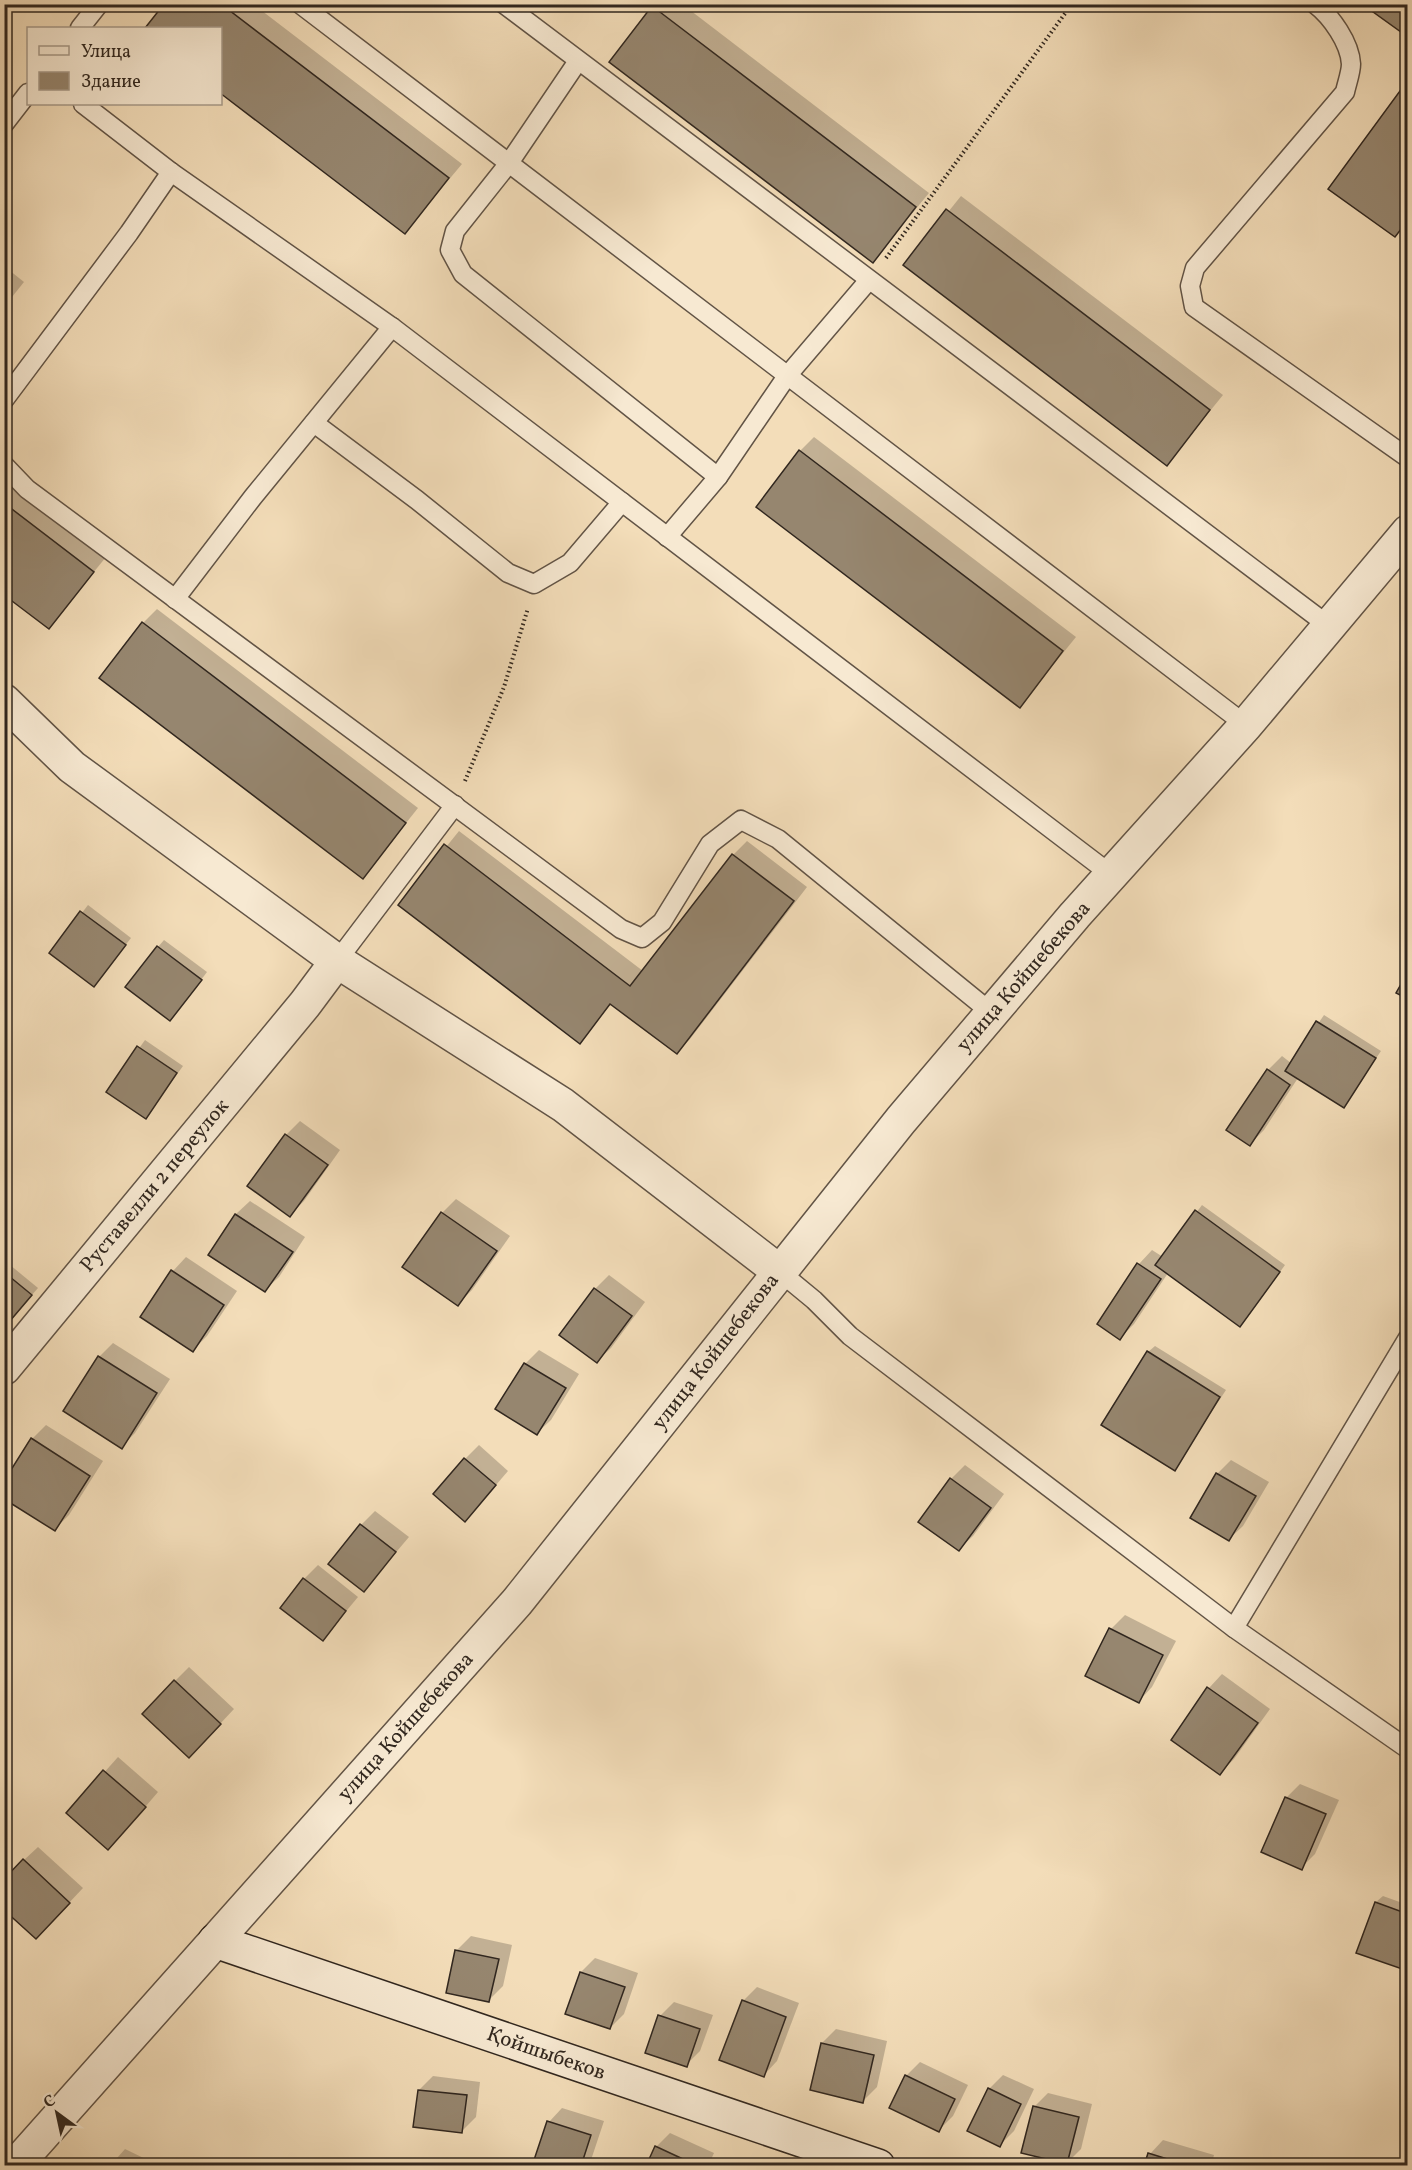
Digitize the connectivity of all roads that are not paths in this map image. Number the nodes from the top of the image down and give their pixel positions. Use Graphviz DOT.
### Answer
graph roads {
  1 [pos="99,4"];
  2 [pos="300,4"];
  3 [pos="504,4"];
  4 [pos="1315,4"];
  5 [pos="81,27"];
  6 [pos="579,61"];
  7 [pos="27,94"];
  8 [pos="85,105"];
  9 [pos="4,124"];
  10 [pos="509,163"];
  11 [pos="171,172"];
  12 [pos="869,280"];
  13 [pos="392,327"];
  14 [pos="787,376"];
  15 [pos="4,400"];
  16 [pos="314,423"];
  17 [pos="1407,458"];
  18 [pos="4,465"];
  19 [pos="718,477"];
  20 [pos="622,502"];
  21 [pos="1407,532"];
  22 [pos="667,537"];
  23 [pos="175,599"];
  24 [pos="1329,626"];
  25 [pos="4,701"];
  26 [pos="1246,725"];
  27 [pos="455,805"];
  28 [pos="1113,876"];
  29 [pos="337,961"];
  30 [pos="993,1014"];
  31 [pos="780,1272"];
  32 [pos="1407,1338"];
  33 [pos="4,1368"];
  34 [pos="1234,1628"];
  35 [pos="1407,1749"];
  36 [pos="215,1941"];
  37 [pos="15,2166"];
  38 [pos="878,2166"];
  1 -- 5 [label="lane"];
  2 -- 10 [label="lane"];
  3 -- 6 [label="lane"];
  4 -- 17 [label="lane"];
  6 -- 10 [label="lane"];
  6 -- 12 [label="lane"];
  7 -- 9 [label="lane"];
  8 -- 11 [label="lane"];
  10 -- 14 [label="lane"];
  10 -- 19 [label="lane"];
  11 -- 13 [label="lane"];
  11 -- 15 [label="lane"];
  12 -- 14 [label="lane"];
  12 -- 24 [label="lane"];
  13 -- 16 [label="lane"];
  13 -- 20 [label="lane"];
  14 -- 19 [label="lane"];
  14 -- 26 [label="lane"];
  16 -- 20 [label="lane"];
  16 -- 23 [label="lane"];
  18 -- 23 [label="lane"];
  19 -- 22 [label="lane"];
  20 -- 22 [label="lane"];
  21 -- 24 [label="street, улица Койшебекова"];
  22 -- 28 [label="lane"];
  23 -- 27 [label="lane"];
  24 -- 26 [label="street, улица Койшебекова"];
  25 -- 29 [label="street"];
  26 -- 28 [label="street, улица Койшебекова"];
  27 -- 29 [label="lane"];
  27 -- 30 [label="lane"];
  28 -- 30 [label="street, улица Койшебекова"];
  29 -- 31 [label="street"];
  29 -- 33 [label="street, Руставелли 2 переулок"];
  30 -- 31 [label="street, улица Койшебекова"];
  31 -- 34 [label="lane"];
  31 -- 36 [label="street, улица Койшебекова"];
  32 -- 34 [label="lane"];
  34 -- 35 [label="lane"];
  36 -- 37 [label="street, улица Койшебекова"];
  36 -- 38 [label="street, Қойшыбеков"];
}
